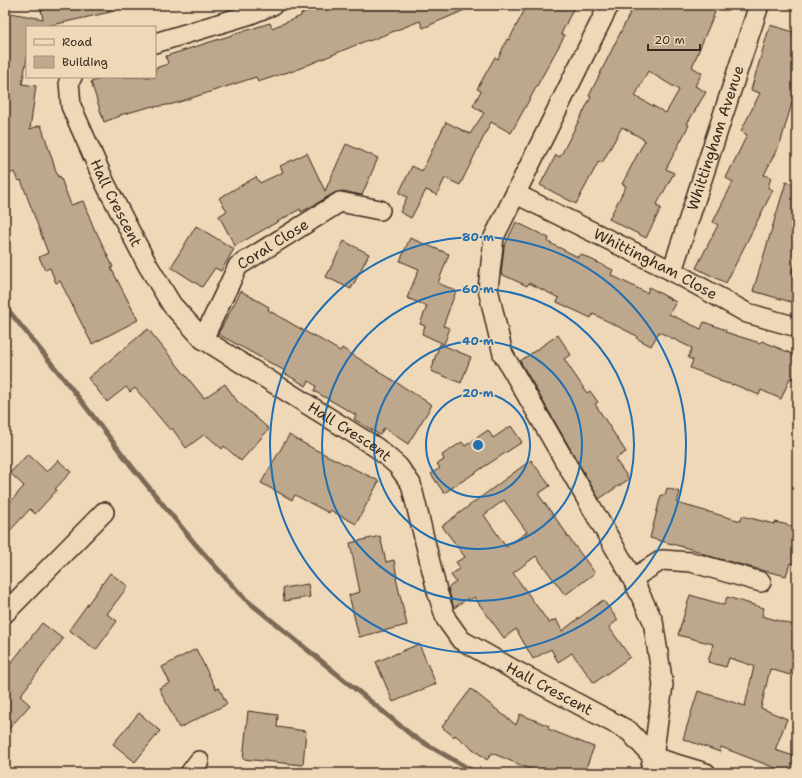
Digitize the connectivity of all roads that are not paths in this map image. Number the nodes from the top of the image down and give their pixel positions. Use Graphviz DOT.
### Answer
graph roads {
  1 [pos="273,5"];
  2 [pos="609,5"];
  3 [pos="759,5"];
  4 [pos="246,10"];
  5 [pos="156,43"];
  6 [pos="71,78"];
  7 [pos="516,194"];
  8 [pos="380,210"];
  9 [pos="672,270"];
  10 [pos="797,327"];
  11 [pos="204,339"];
  12 [pos="104,512"];
  13 [pos="632,578"];
  14 [pos="761,582"];
  15 [pos="5,613"];
  16 [pos="651,765"];
  17 [pos="706,773"];
  1 -- 4 [label="street"];
  2 -- 7 [label="street"];
  3 -- 9 [label="street, Whittingham Avenue"];
  4 -- 5 [label="street"];
  6 -- 11 [label="street, Hall Crescent"];
  7 -- 9 [label="street, Whittingham Close"];
  7 -- 13 [label="street"];
  8 -- 11 [label="street, Coral Close"];
  9 -- 10 [label="street, Whittingham Close"];
  11 -- 16 [label="street, Hall Crescent"];
  12 -- 15 [label="street"];
  13 -- 14 [label="street"];
  13 -- 16 [label="street"];
  16 -- 17 [label="street"];
}
